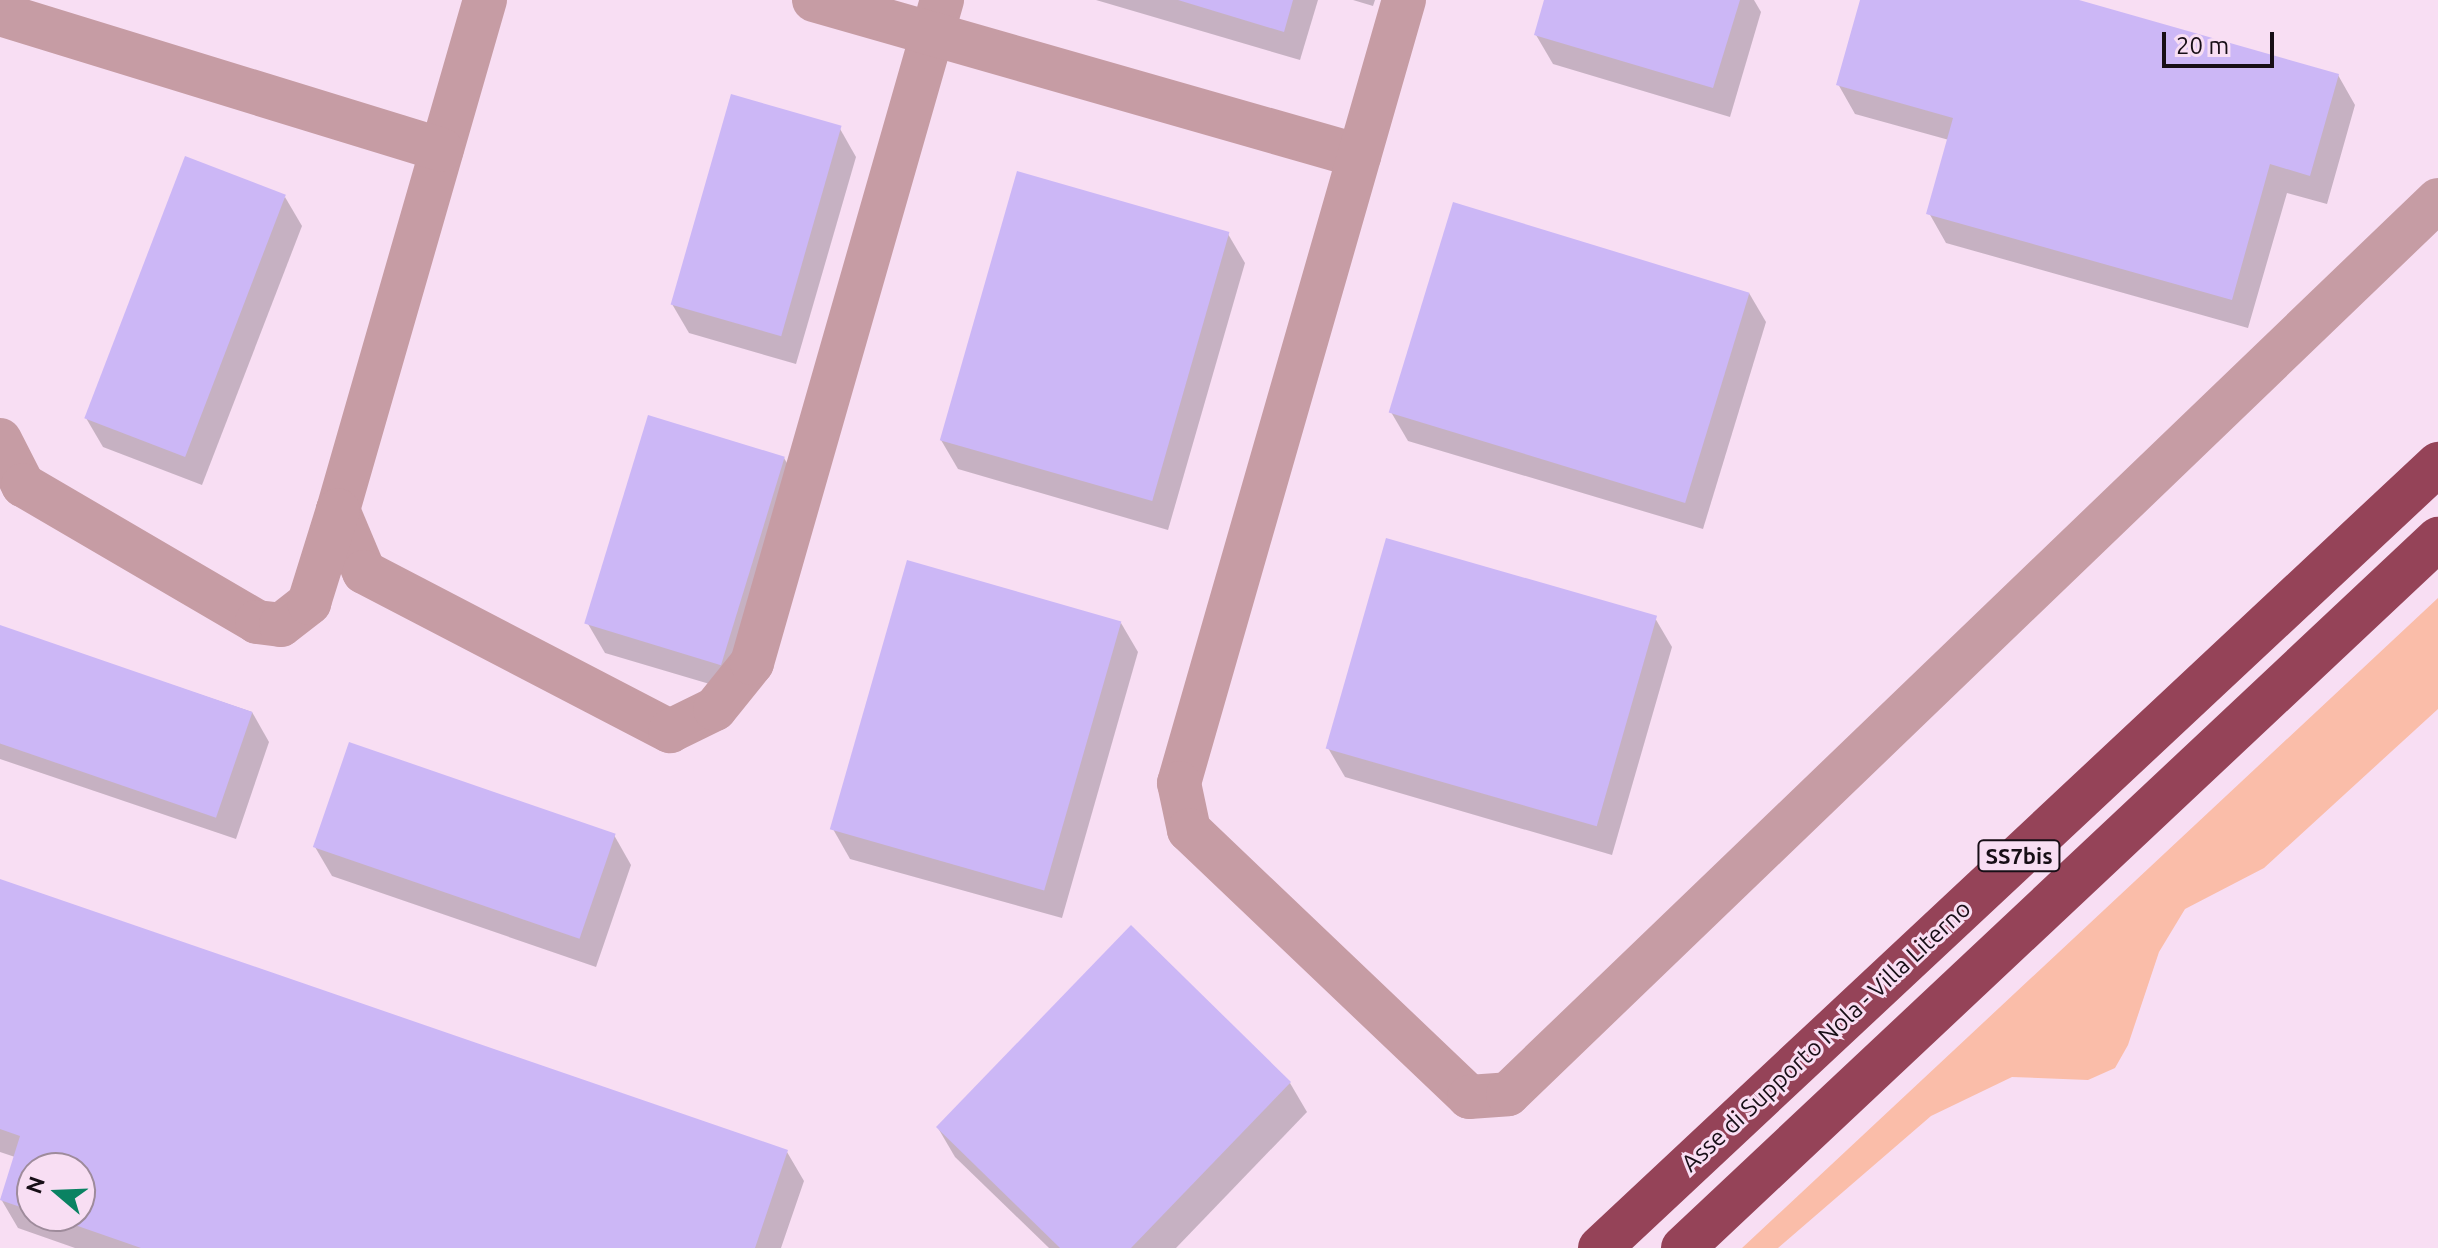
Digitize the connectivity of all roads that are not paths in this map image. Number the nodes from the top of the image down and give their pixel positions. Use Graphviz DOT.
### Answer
graph roads {
  1 [pos="485,0"];
  2 [pos="814,0"];
  3 [pos="1404,0"];
  4 [pos="0,14"];
  5 [pos="937,17"];
  6 [pos="442,150"];
  7 [pos="1359,156"];
  8 [pos="2438,200"];
  9 [pos="0,440"];
  10 [pos="2438,464"];
  11 [pos="338,510"];
  12 [pos="2438,539"];
  13 [pos="1695,1239"];
  14 [pos="1600,1248"];
  1 -- 6 [label="lane"];
  2 -- 5 [label="lane"];
  3 -- 7 [label="lane"];
  4 -- 6 [label="lane"];
  5 -- 7 [label="lane"];
  5 -- 11 [label="lane"];
  6 -- 11 [label="lane"];
  7 -- 8 [label="lane"];
  9 -- 11 [label="lane"];
  10 -- 14 [label="highway, Asse di Supporto Nola - Villa Literno / SS7bis"];
  12 -- 13 [label="highway, SS7bis"];
}
